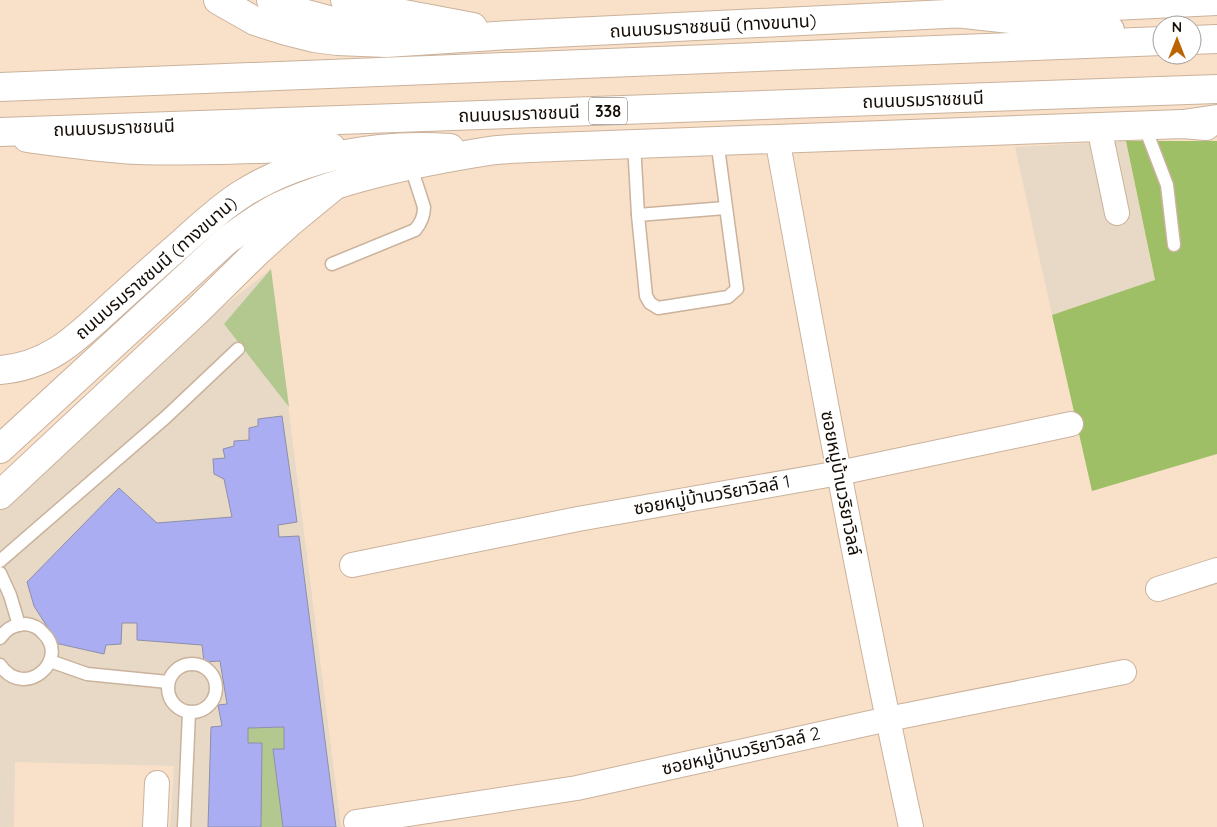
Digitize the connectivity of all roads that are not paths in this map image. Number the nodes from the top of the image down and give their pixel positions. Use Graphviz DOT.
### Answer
graph roads {
  1 [pos="218,0"];
  2 [pos="271,0"];
  3 [pos="345,0"];
  4 [pos="1155,2"];
  5 [pos="1217,2"];
  6 [pos="1114,3"];
  7 [pos="955,13"];
  8 [pos="1152,34"];
  9 [pos="511,35"];
  10 [pos="416,41"];
  11 [pos="1152,42"];
  12 [pos="0,87"];
  13 [pos="1217,90"];
  14 [pos="1217,120"];
  15 [pos="1183,124"];
  16 [pos="1144,125"];
  17 [pos="1099,127"];
  18 [pos="1217,127"];
  19 [pos="0,133"];
  20 [pos="776,138"];
  21 [pos="717,140"];
  22 [pos="634,143"];
  23 [pos="385,148"];
  24 [pos="490,151"];
  25 [pos="411,167"];
  26 [pos="333,187"];
  27 [pos="725,208"];
  28 [pos="1118,213"];
  29 [pos="638,215"];
  30 [pos="1174,245"];
  31 [pos="332,264"];
  32 [pos="238,349"];
  33 [pos="0,370"];
  34 [pos="1071,424"];
  35 [pos="0,449"];
  36 [pos="839,473"];
  37 [pos="0,495"];
  38 [pos="0,561"];
  39 [pos="352,565"];
  40 [pos="1217,570"];
  41 [pos="0,573"];
  42 [pos="1158,589"];
  43 [pos="19,625"];
  44 [pos="1,633"];
  45 [pos="50,661"];
  46 [pos="0,665"];
  47 [pos="1124,672"];
  48 [pos="168,682"];
  49 [pos="189,712"];
  50 [pos="888,719"];
  51 [pos="157,783"];
  52 [pos="356,822"];
  53 [pos="155,827"];
  54 [pos="184,827"];
  55 [pos="911,827"];
  1 -- 10 [label="main road, ถนนบรมราชชนนี (ทางขนาน)"];
  2 -- 10 [label="main road"];
  3 -- 9 [label="main road"];
  4 -- 5 [label="main road, ถนนบรมราชชนนี (ทางขนาน)"];
  4 -- 6 [label="main road, ถนนบรมราชชนนี (ทางขนาน)"];
  6 -- 7 [label="main road, ถนนบรมราชชนนี (ทางขนาน)"];
  7 -- 8 [label="main road"];
  7 -- 9 [label="main road, ถนนบรมราชชนนี (ทางขนาน)"];
  9 -- 10 [label="main road, ถนนบรมราชชนนี (ทางขนาน)"];
  11 -- 12 [label="main road"];
  13 -- 19 [label="main road, ถนนบรมราชชนนี / 338"];
  14 -- 15 [label="main road"];
  15 -- 16 [label="main road, ถนนบรมราชชนนี"];
  15 -- 18 [label="main road"];
  16 -- 17 [label="main road, ถนนบรมราชชนนี"];
  16 -- 30 [label="lane"];
  17 -- 20 [label="main road, ถนนบรมราชชนนี"];
  17 -- 28 [label="street"];
  19 -- 23 [label="main road"];
  20 -- 21 [label="main road, ถนนบรมราชชนนี"];
  20 -- 36 [label="street, ซอยหมู่บ้านวริยาวิลล์"];
  21 -- 22 [label="main road, ถนนบรมราชชนนี"];
  21 -- 27 [label="lane"];
  22 -- 24 [label="main road, ถนนบรมราชชนนี"];
  22 -- 29 [label="lane"];
  23 -- 24 [label="main road, ถนนบรมราชชนนี (ทางขนาน)"];
  23 -- 33 [label="main road, ถนนบรมราชชนนี (ทางขนาน)"];
  24 -- 25 [label="main road, ถนนบรมราชชนนี"];
  25 -- 26 [label="main road, ถนนบรมราชชนนี"];
  25 -- 31 [label="lane"];
  26 -- 35 [label="main road, ถนนบรมราชชนนี"];
  26 -- 37 [label="main road"];
  27 -- 29 [label="lane"];
  27 -- 29 [label="lane"];
  32 -- 38 [label="lane"];
  34 -- 36 [label="street, ซอยหมู่บ้านวริยาวิลล์ 1"];
  36 -- 39 [label="street, ซอยหมู่บ้านวริยาวิลล์ 1"];
  36 -- 50 [label="street, ซอยหมู่บ้านวริยาวิลล์"];
  40 -- 42 [label="street"];
  41 -- 43 [label="lane"];
  43 -- 44 [label="lane"];
  43 -- 45 [label="lane"];
  45 -- 46 [label="lane"];
  45 -- 48 [label="lane"];
  47 -- 50 [label="street, ซอยหมู่บ้านวริยาวิลล์ 2"];
  48 -- 49 [label="lane"];
  48 -- 49 [label="lane"];
  49 -- 54 [label="lane"];
  50 -- 52 [label="street, ซอยหมู่บ้านวริยาวิลล์ 2"];
  50 -- 55 [label="street, ซอยหมู่บ้านวริยาวิลล์"];
  51 -- 53 [label="street"];
}
